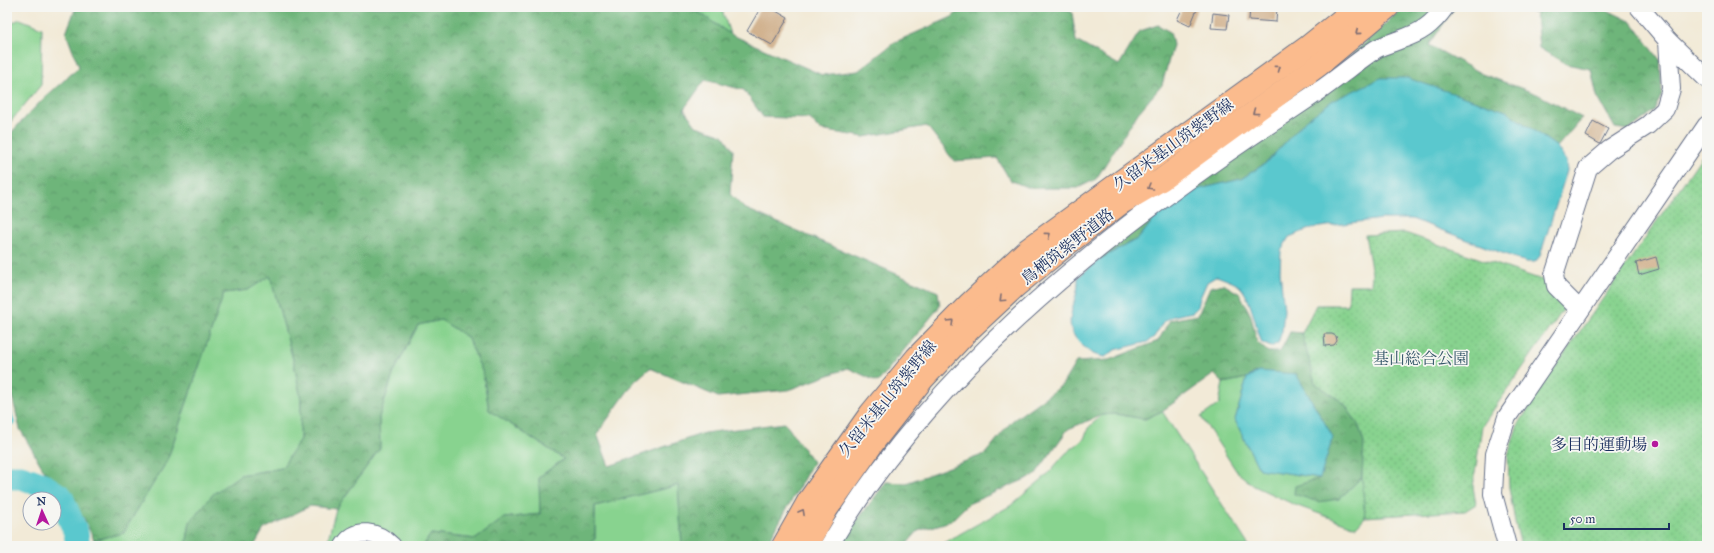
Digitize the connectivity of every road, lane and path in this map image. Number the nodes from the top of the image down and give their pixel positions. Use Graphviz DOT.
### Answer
graph roads {
  1 [pos="1357,7"];
  2 [pos="1388,7"];
  3 [pos="1445,7"];
  4 [pos="1639,7"];
  5 [pos="1668,41"];
  6 [pos="1707,79"];
  7 [pos="1707,125"];
  8 [pos="1580,310"];
  9 [pos="344,546"];
  10 [pos="392,546"];
  11 [pos="783,546"];
  12 [pos="806,546"];
  13 [pos="829,546"];
  14 [pos="1507,546"];
  11 -- 1 [label="main road, 久留米基山筑紫野線, one-way"];
  2 -- 12 [label="main road, 鳥栖筑紫野道路, one-way"];
  3 -- 13 [label="street"];
  4 -- 5 [label="street"];
  5 -- 6 [label="street"];
  5 -- 8 [label="street"];
  7 -- 8 [label="street"];
  8 -- 14 [label="street"];
  9 -- 10 [label="street"];
}
